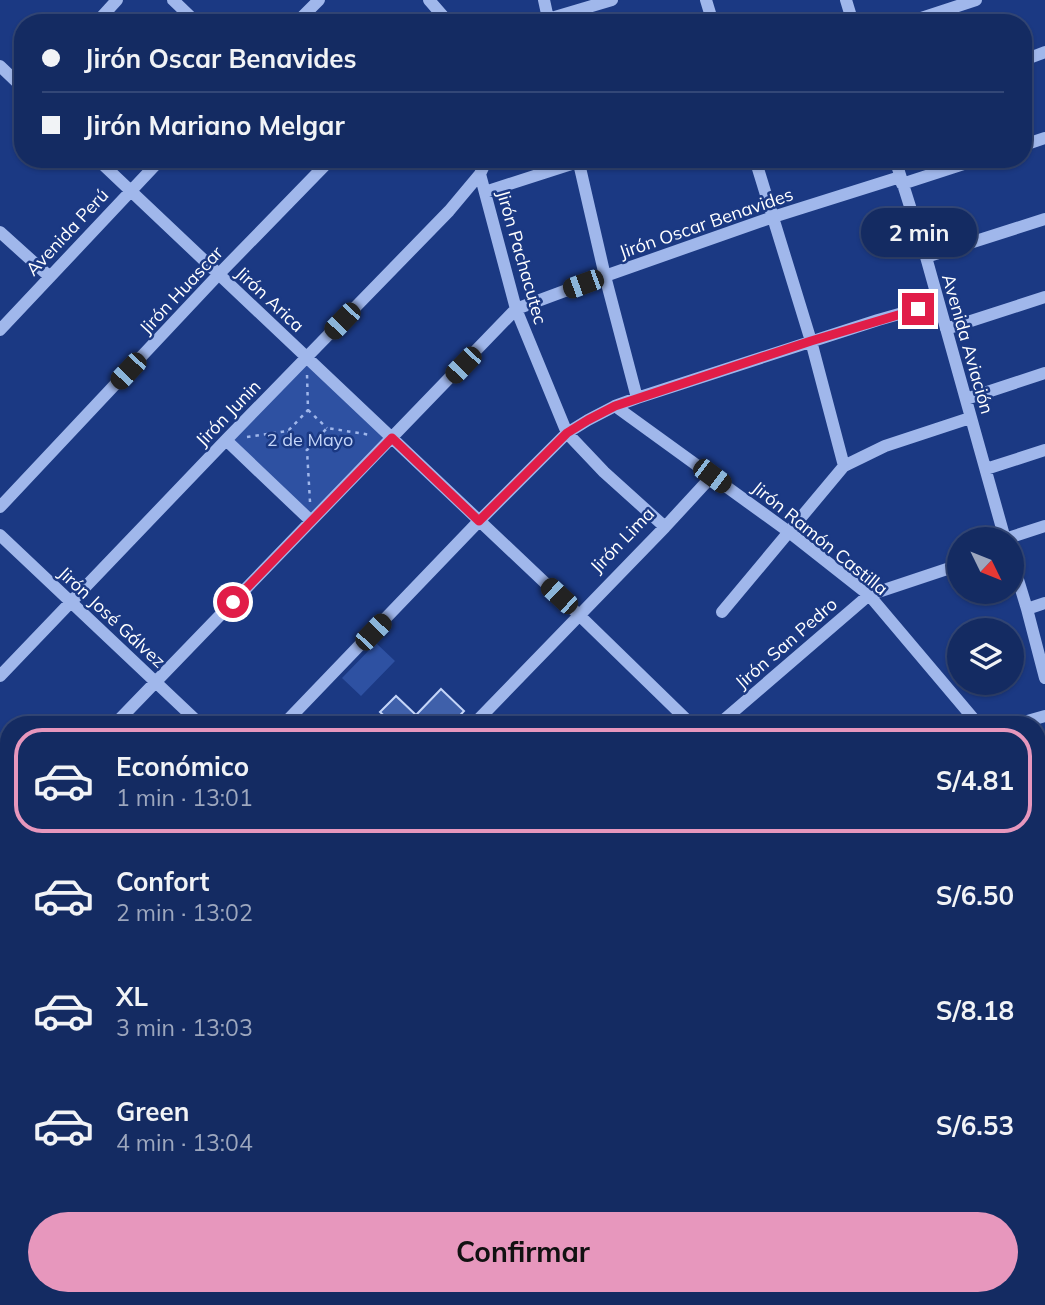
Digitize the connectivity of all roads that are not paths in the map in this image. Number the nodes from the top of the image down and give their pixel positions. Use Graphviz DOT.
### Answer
graph roads {
  1 [pos="117,0"];
  2 [pos="173,0"];
  3 [pos="319,0"];
  4 [pos="429,0"];
  5 [pos="612,0"];
  6 [pos="976,0"];
  7 [pos="104,14"];
  8 [pos="188,14"];
  9 [pos="305,14"];
  10 [pos="441,14"];
  11 [pos="570,14"];
  12 [pos="933,14"];
  13 [pos="0,66"];
  14 [pos="14,79"];
  15 [pos="106,168"];
  16 [pos="152,168"];
  17 [pos="322,168"];
  18 [pos="483,168"];
  19 [pos="557,168"];
  20 [pos="583,168"];
  21 [pos="758,168"];
  22 [pos="898,168"];
  23 [pos="946,168"];
  24 [pos="480,174"];
  25 [pos="901,180"];
  26 [pos="130,191"];
  27 [pos="485,192"];
  28 [pos="773,217"];
  29 [pos="1045,219"];
  30 [pos="0,232"];
  31 [pos="931,255"];
  32 [pos="219,274"];
  33 [pos="605,276"];
  34 [pos="50,277"];
  35 [pos="1045,297"];
  36 [pos="938,303"];
  37 [pos="516,309"];
  38 [pos="946,329"];
  39 [pos="0,330"];
  40 [pos="811,341"];
  41 [pos="306,357"];
  42 [pos="1045,373"];
  43 [pos="637,398"];
  44 [pos="966,399"];
  45 [pos="615,406"];
  46 [pos="970,418"];
  47 [pos="567,433"];
  48 [pos="392,438"];
  49 [pos="226,440"];
  50 [pos="1045,450"];
  51 [pos="844,466"];
  52 [pos="986,469"];
  53 [pos="712,476"];
  54 [pos="0,507"];
  55 [pos="479,521"];
  56 [pos="312,522"];
  57 [pos="1045,526"];
  58 [pos="665,527"];
  59 [pos="1002,527"];
  60 [pos="789,532"];
  61 [pos="1024,533"];
  62 [pos="0,535"];
  63 [pos="947,569"];
  64 [pos="869,595"];
  65 [pos="1024,599"];
  66 [pos="72,602"];
  67 [pos="1045,603"];
  68 [pos="1027,609"];
  69 [pos="722,612"];
  70 [pos="579,615"];
  71 [pos="0,676"];
  72 [pos="1045,678"];
  73 [pos="155,682"];
  74 [pos="123,716"];
  75 [pos="191,716"];
  76 [pos="292,716"];
  77 [pos="482,716"];
  78 [pos="683,716"];
  79 [pos="728,716"];
  80 [pos="971,716"];
  1 -- 7 [label="street"];
  2 -- 8 [label="street"];
  3 -- 9 [label="street"];
  4 -- 10 [label="street"];
  5 -- 11 [label="street"];
  6 -- 12 [label="street"];
  13 -- 14 [label="street"];
  15 -- 26 [label="street, Jirón Arica"];
  16 -- 26 [label="street, Avenida Perú"];
  17 -- 32 [label="street, Jirón Huascar"];
  18 -- 24 [label="street, Jirón Pachacutec"];
  19 -- 27 [label="street"];
  20 -- 33 [label="street"];
  21 -- 28 [label="street"];
  22 -- 25 [label="street, Avenida Aviación"];
  23 -- 25 [label="street, Jirón Oscar Benavides"];
  24 -- 27 [label="street, Jirón Pachacutec"];
  24 -- 41 [label="street, Jirón Junin"];
  25 -- 28 [label="street, Jirón Oscar Benavides"];
  25 -- 31 [label="street, Avenida Aviación"];
  26 -- 32 [label="street, Jirón Arica"];
  26 -- 34 [label="street, Avenida Perú"];
  27 -- 37 [label="street, Jirón Pachacutec"];
  28 -- 33 [label="street, Jirón Oscar Benavides"];
  28 -- 40 [label="street"];
  29 -- 31 [label="street"];
  30 -- 34 [label="street"];
  31 -- 36 [label="street, Avenida Aviación"];
  32 -- 41 [label="street, Jirón Arica"];
  32 -- 54 [label="street, Jirón Huascar"];
  33 -- 37 [label="street, Jirón Oscar Benavides"];
  33 -- 43 [label="street"];
  34 -- 39 [label="street, Avenida Perú"];
  35 -- 38 [label="street"];
  36 -- 38 [label="street, Avenida Aviación"];
  36 -- 40 [label="street"];
  37 -- 47 [label="street, Jirón Pachacutec"];
  37 -- 48 [label="street, Jirón Oscar Benavides"];
  38 -- 44 [label="street, Avenida Aviación"];
  40 -- 43 [label="street"];
  40 -- 51 [label="street"];
  41 -- 48 [label="street, Jirón Arica"];
  41 -- 49 [label="street, Jirón Junin"];
  42 -- 44 [label="street"];
  43 -- 45 [label="street"];
  44 -- 46 [label="street, Avenida Aviación"];
  45 -- 47 [label="street"];
  45 -- 53 [label="street, Jirón Ramón Castilla"];
  46 -- 51 [label="street"];
  46 -- 52 [label="street, Avenida Aviación"];
  47 -- 55 [label="street"];
  47 -- 58 [label="street, Jirón Pachacutec"];
  48 -- 55 [label="street, Jirón Arica"];
  48 -- 56 [label="street, Jirón Oscar Benavides"];
  49 -- 56 [label="street"];
  49 -- 66 [label="street, Jirón Junin"];
  50 -- 52 [label="street"];
  51 -- 60 [label="street"];
  52 -- 59 [label="street, Avenida Aviación"];
  53 -- 58 [label="street, Jirón Lima"];
  53 -- 60 [label="street, Jirón Ramón Castilla"];
  55 -- 70 [label="street, Jirón Arica"];
  55 -- 76 [label="street"];
  56 -- 73 [label="street, Jirón Oscar Benavides"];
  57 -- 61 [label="street"];
  58 -- 70 [label="street, Jirón Lima"];
  60 -- 64 [label="street, Jirón Ramón Castilla"];
  60 -- 69 [label="street"];
  62 -- 66 [label="street, Jirón José Gálvez"];
  63 -- 64 [label="street, Jirón San Pedro"];
  64 -- 79 [label="street, Jirón San Pedro"];
  64 -- 80 [label="street, Jirón Ramón Castilla"];
  65 -- 68 [label="street"];
  66 -- 71 [label="street, Jirón Junin"];
  66 -- 73 [label="street, Jirón José Gálvez"];
  67 -- 68 [label="street"];
  68 -- 72 [label="street"];
  70 -- 77 [label="street, Jirón Lima"];
  70 -- 78 [label="street, Jirón Arica"];
  73 -- 74 [label="street, Jirón Oscar Benavides"];
  73 -- 75 [label="street, Jirón José Gálvez"];
}
